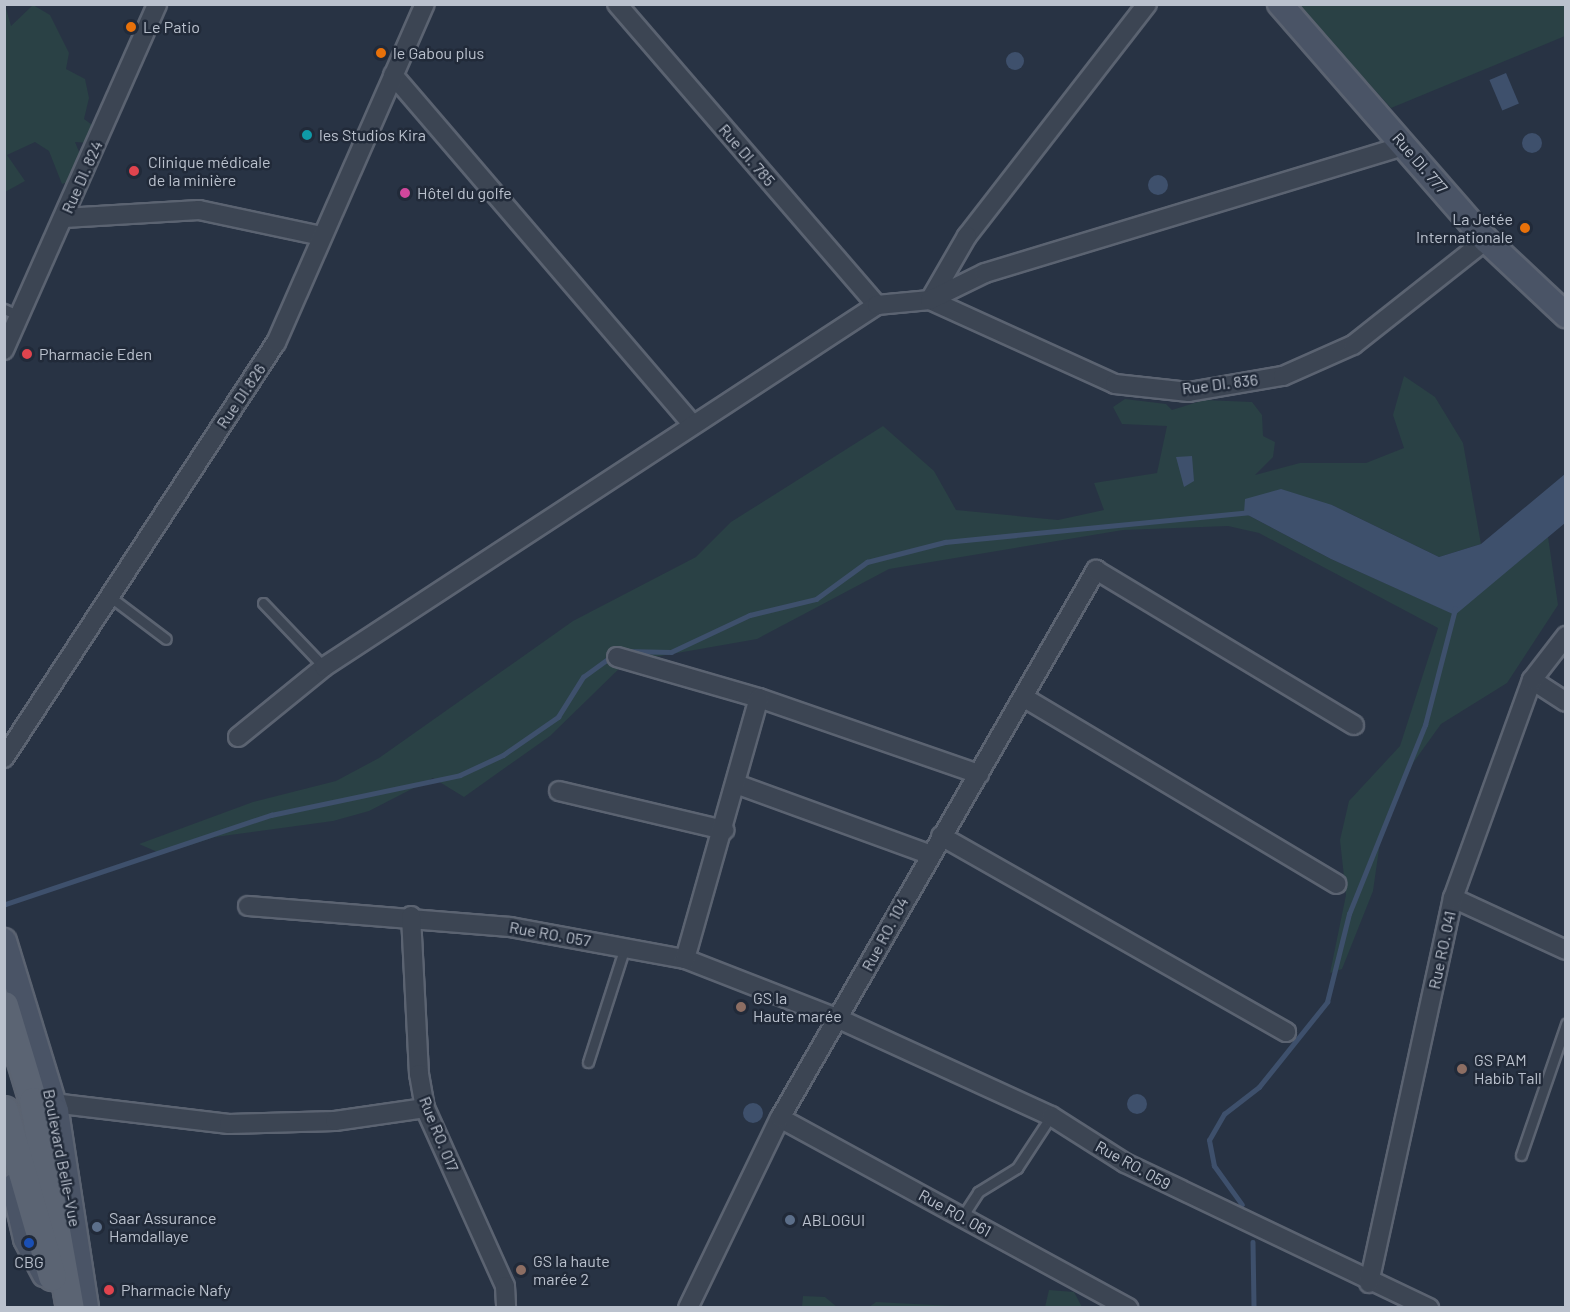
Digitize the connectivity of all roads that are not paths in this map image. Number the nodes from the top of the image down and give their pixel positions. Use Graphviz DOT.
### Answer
graph roads {
  1 [pos="157,4"];
  2 [pos="425,4"];
  3 [pos="617,4"];
  4 [pos="1280,4"];
  5 [pos="1144,6"];
  6 [pos="393,75"];
  7 [pos="1405,145"];
  8 [pos="64,218"];
  9 [pos="321,236"];
  10 [pos="1486,240"];
  11 [pos="930,300"];
  12 [pos="878,305"];
  13 [pos="12,312"];
  14 [pos="1566,315"];
  15 [pos="5,349"];
  16 [pos="690,422"];
  17 [pos="108,594"];
  18 [pos="262,603"];
  19 [pos="1566,636"];
  20 [pos="166,639"];
  21 [pos="617,657"];
  22 [pos="324,667"];
  23 [pos="1532,680"];
  24 [pos="1023,697"];
  25 [pos="759,698"];
  26 [pos="1566,702"];
  27 [pos="1354,725"];
  28 [pos="238,737"];
  29 [pos="4,758"];
  30 [pos="979,774"];
  31 [pos="736,784"];
  32 [pos="559,791"];
  33 [pos="724,830"];
  34 [pos="941,836"];
  35 [pos="928,855"];
  36 [pos="1336,884"];
  37 [pos="1453,898"];
  38 [pos="248,906"];
  39 [pos="411,916"];
  40 [pos="4,942"];
  41 [pos="625,947"];
  42 [pos="1566,950"];
  43 [pos="685,959"];
  44 [pos="4,1005"];
  45 [pos="839,1019"];
  46 [pos="1566,1024"];
  47 [pos="1286,1032"];
  48 [pos="588,1062"];
  49 [pos="53,1103"];
  50 [pos="425,1108"];
  51 [pos="4,1110"];
  52 [pos="1051,1116"];
  53 [pos="780,1118"];
  54 [pos="4,1145"];
  55 [pos="1521,1155"];
  56 [pos="962,1217"];
  57 [pos="1370,1283"];
  58 [pos="62,1305"];
  59 [pos="86,1308"];
  60 [pos="506,1308"];
  61 [pos="688,1308"];
  62 [pos="1129,1308"];
  63 [pos="1429,1308"];
  1 -- 8 [label="street, Rue DI. 824"];
  2 -- 6 [label="street, Rue DI.826"];
  3 -- 12 [label="street, Rue DI. 785"];
  4 -- 7 [label="street, Rue DI. 777"];
  5 -- 11 [label="street"];
  6 -- 9 [label="street, Rue DI.826"];
  6 -- 16 [label="street"];
  7 -- 10 [label="street, Rue DI. 777"];
  7 -- 11 [label="street"];
  8 -- 9 [label="street"];
  8 -- 13 [label="street, Rue DI. 824"];
  9 -- 17 [label="street, Rue DI.826"];
  10 -- 11 [label="street, Rue DI. 836"];
  10 -- 14 [label="street, Rue DI. 777"];
  11 -- 12 [label="street"];
  12 -- 16 [label="street"];
  13 -- 15 [label="street, Rue DI. 824"];
  16 -- 22 [label="street"];
  17 -- 20 [label="lane"];
  17 -- 29 [label="street, Rue DI.826"];
  18 -- 22 [label="lane"];
  19 -- 23 [label="street, Rue RO. 041"];
  21 -- 25 [label="street"];
  22 -- 28 [label="street"];
  23 -- 26 [label="street"];
  23 -- 37 [label="street, Rue RO. 041"];
  24 -- 27 [label="street, Rue RO. 104"];
  24 -- 30 [label="street, Rue RO. 104"];
  24 -- 36 [label="street"];
  25 -- 30 [label="street"];
  25 -- 31 [label="street"];
  30 -- 34 [label="street, Rue RO. 104"];
  31 -- 33 [label="street"];
  31 -- 35 [label="street"];
  32 -- 33 [label="street"];
  33 -- 43 [label="street"];
  34 -- 35 [label="street, Rue RO. 104"];
  34 -- 47 [label="street"];
  35 -- 45 [label="street, Rue RO. 104"];
  37 -- 42 [label="street"];
  37 -- 57 [label="street, Rue RO. 041"];
  38 -- 39 [label="street, Rue RO. 057"];
  39 -- 41 [label="street, Rue RO. 057"];
  39 -- 50 [label="street, Rue RO. 017"];
  40 -- 49 [label="street, Boulevard Belle-Vue"];
  41 -- 43 [label="street, Rue RO. 057"];
  41 -- 48 [label="lane"];
  43 -- 45 [label="street, Rue RO. 057"];
  44 -- 58 [label="main road, Boulevard Belle-Vue"];
  45 -- 52 [label="street, Rue RO. 059"];
  45 -- 53 [label="street, Rue RO. 104"];
  46 -- 55 [label="lane"];
  49 -- 50 [label="street"];
  49 -- 59 [label="street, Boulevard Belle-Vue"];
  50 -- 60 [label="street, Rue RO. 017"];
  51 -- 58 [label="main road"];
  52 -- 56 [label="lane"];
  52 -- 57 [label="street, Rue RO. 059"];
  53 -- 56 [label="street, Rue RO. 061"];
  53 -- 61 [label="street, Rue RO. 104"];
  54 -- 58 [label="street"];
  56 -- 62 [label="street, Rue RO. 061"];
  57 -- 63 [label="street, Rue RO. 059"];
}
